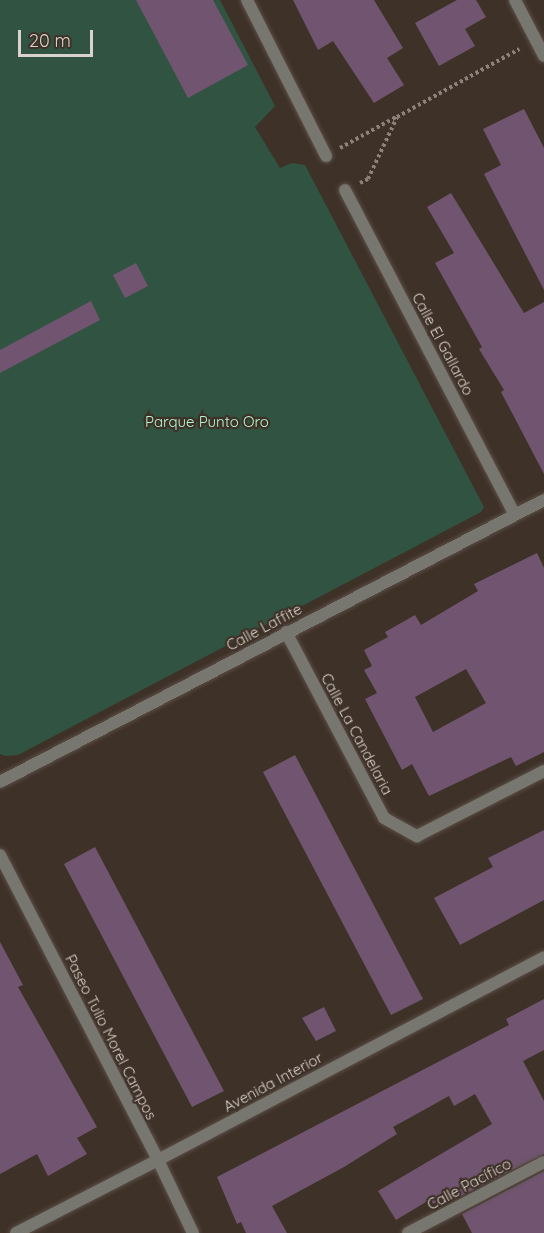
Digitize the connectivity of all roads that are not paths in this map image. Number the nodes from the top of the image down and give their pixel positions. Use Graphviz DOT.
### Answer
graph roads {
  1 [pos="247,0"];
  2 [pos="515,0"];
  3 [pos="544,56"];
  4 [pos="326,156"];
  5 [pos="345,190"];
  6 [pos="544,500"];
  7 [pos="514,513"];
  8 [pos="286,632"];
  9 [pos="544,771"];
  10 [pos="0,783"];
  11 [pos="0,855"];
  12 [pos="544,957"];
  13 [pos="158,1160"];
  14 [pos="544,1162"];
  15 [pos="16,1233"];
  16 [pos="193,1233"];
  17 [pos="408,1233"];
  1 -- 4 [label="street"];
  2 -- 3 [label="street"];
  5 -- 7 [label="street, Calle El Gallardo"];
  6 -- 7 [label="street, Calle Laffite"];
  7 -- 8 [label="street, Calle Laffite"];
  8 -- 9 [label="street, Calle La Candelaria"];
  8 -- 10 [label="street, Calle Laffite"];
  11 -- 13 [label="street, Paseo Tulio Morel Campos"];
  12 -- 13 [label="street, Avenida Interior"];
  13 -- 15 [label="street, Avenida Interior"];
  13 -- 16 [label="street, Paseo Tulio Morel Campos"];
  14 -- 17 [label="street, Calle Pacífico"];
}
